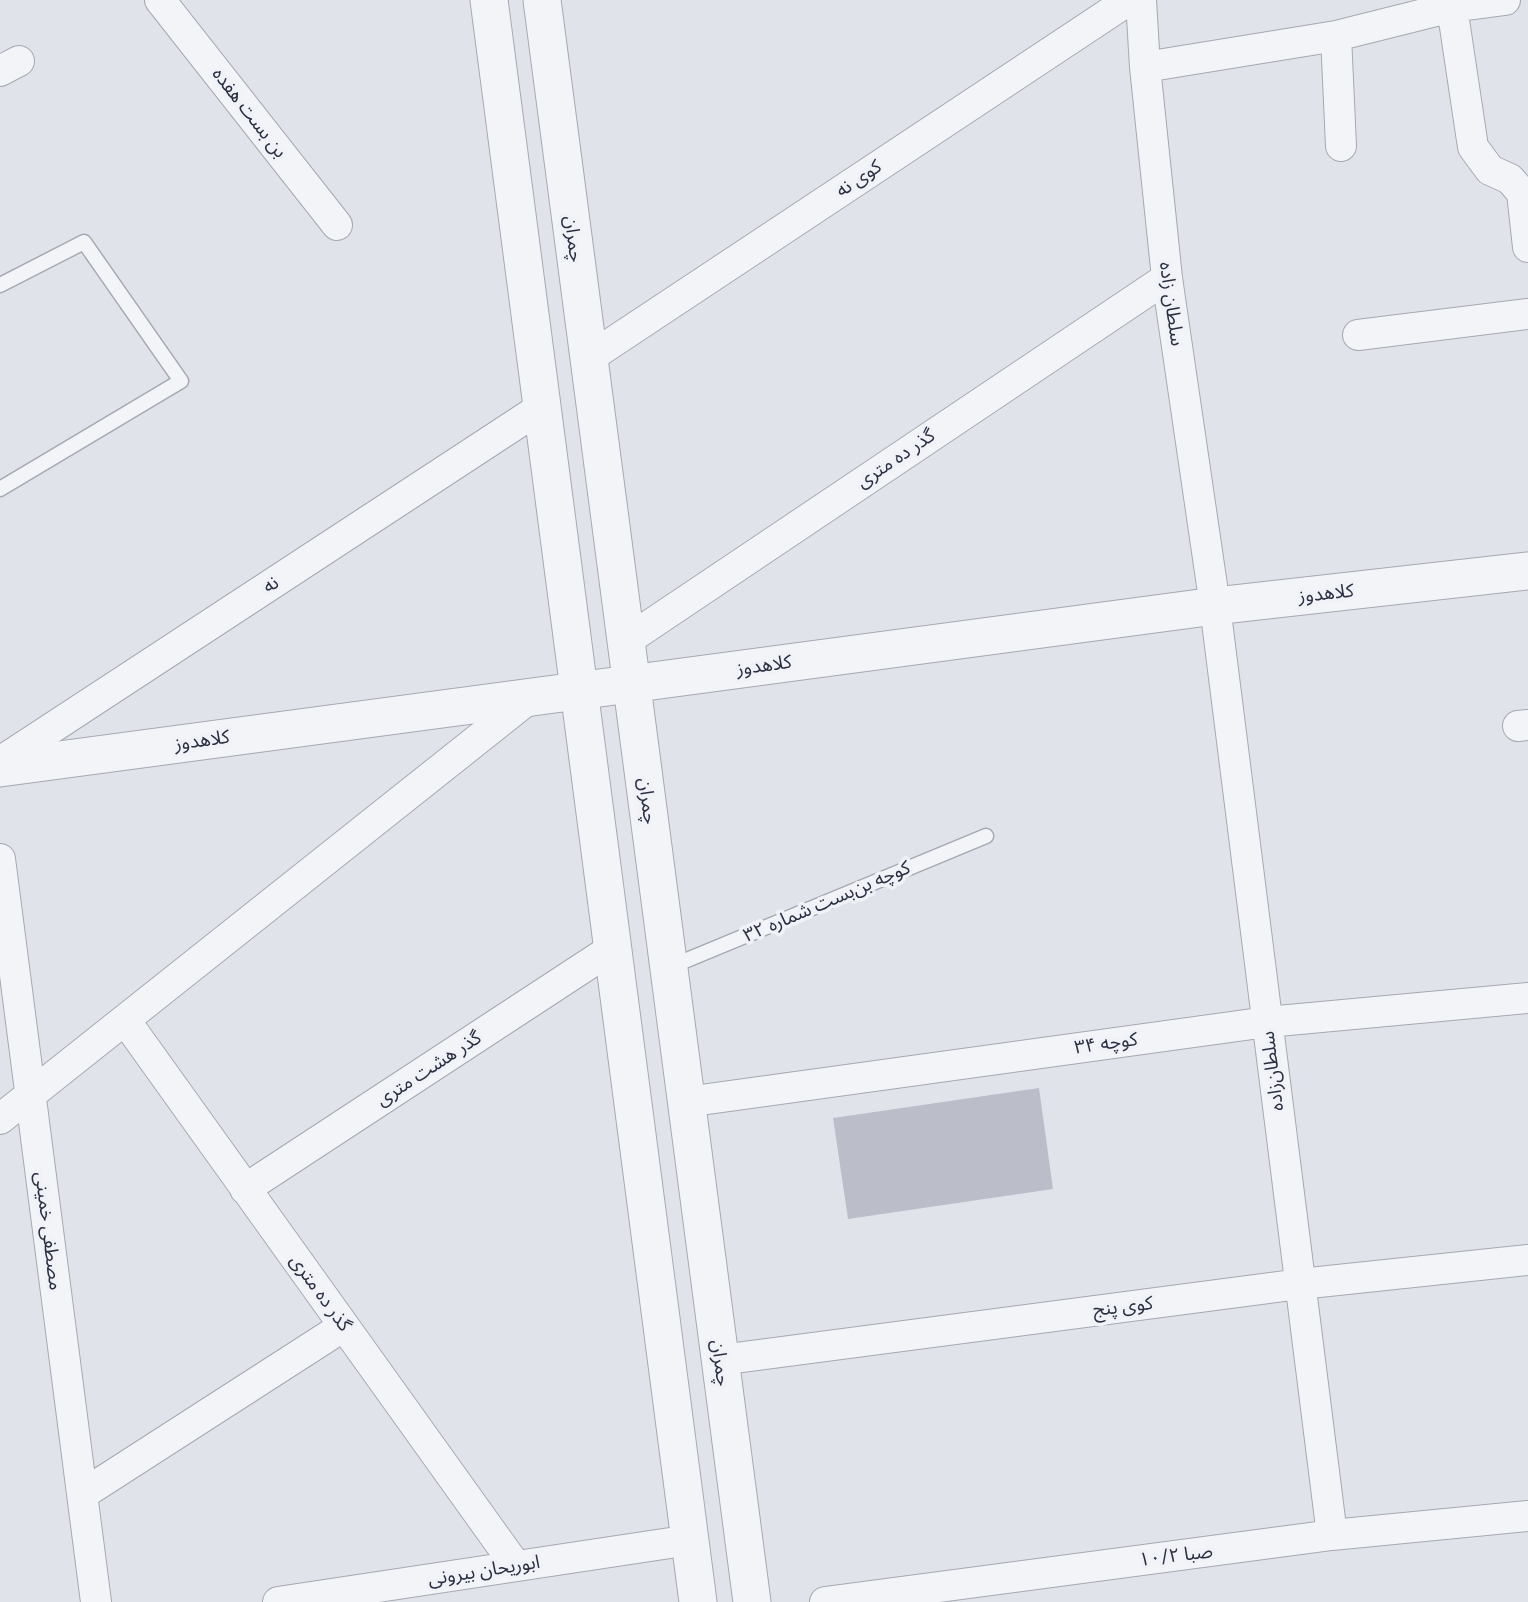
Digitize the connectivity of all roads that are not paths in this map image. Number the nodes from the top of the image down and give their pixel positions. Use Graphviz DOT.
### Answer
graph roads {
  1 [pos="160,0"];
  2 [pos="489,0"];
  3 [pos="542,0"];
  4 [pos="1129,0"];
  5 [pos="1141,0"];
  6 [pos="1505,0"];
  7 [pos="1452,7"];
  8 [pos="1336,36"];
  9 [pos="1145,67"];
  10 [pos="1341,146"];
  11 [pos="337,225"];
  12 [pos="1528,247"];
  13 [pos="1167,278"];
  14 [pos="0,285"];
  15 [pos="1528,314"];
  16 [pos="1358,335"];
  17 [pos="589,358"];
  18 [pos="542,407"];
  19 [pos="0,489"];
  20 [pos="1528,571"];
  21 [pos="1215,606"];
  22 [pos="625,641"];
  23 [pos="631,684"];
  24 [pos="579,691"];
  25 [pos="531,697"];
  26 [pos="0,762"];
  27 [pos="0,768"];
  28 [pos="986,836"];
  29 [pos="0,859"];
  30 [pos="612,948"];
  31 [pos="668,968"];
  32 [pos="1528,998"];
  33 [pos="125,1020"];
  34 [pos="1267,1022"];
  35 [pos="30,1095"];
  36 [pos="686,1101"];
  37 [pos="0,1119"];
  38 [pos="245,1189"];
  39 [pos="1528,1260"];
  40 [pos="1300,1284"];
  41 [pos="344,1326"];
  42 [pos="720,1360"];
  43 [pos="83,1494"];
  44 [pos="1528,1516"];
  45 [pos="743,1533"];
  46 [pos="1332,1535"];
  47 [pos="690,1540"];
  48 [pos="516,1566"];
  49 [pos="96,1602"];
  50 [pos="278,1602"];
  51 [pos="698,1602"];
  52 [pos="752,1602"];
  53 [pos="825,1602"];
  1 -- 11 [label="street, بن بست هفده"];
  2 -- 18 [label="street"];
  3 -- 17 [label="street, چمران"];
  4 -- 17 [label="street, کوی نه"];
  5 -- 9 [label="street, سلطان زاده"];
  6 -- 7 [label="street"];
  7 -- 8 [label="street"];
  7 -- 12 [label="street"];
  8 -- 9 [label="street"];
  8 -- 10 [label="street"];
  9 -- 13 [label="street, سلطان زاده"];
  13 -- 21 [label="street, سلطان زاده"];
  13 -- 22 [label="street, گذر ده متری"];
  14 -- 19 [label="lane"];
  15 -- 16 [label="street"];
  17 -- 22 [label="street, چمران"];
  18 -- 24 [label="street"];
  18 -- 26 [label="street, نه"];
  20 -- 21 [label="street, کلاهدوز"];
  21 -- 23 [label="street, کلاهدوز"];
  21 -- 34 [label="street, سلطان‌زاده"];
  22 -- 23 [label="street, چمران"];
  23 -- 24 [label="street, کلاهدوز"];
  23 -- 31 [label="street, چمران"];
  24 -- 25 [label="street, کلاهدوز"];
  24 -- 30 [label="street"];
  25 -- 27 [label="street, کلاهدوز"];
  25 -- 33 [label="street"];
  28 -- 31 [label="lane, کوچه بن‌بست شماره ۳۲"];
  29 -- 35 [label="street, مصطفی خمینی"];
  30 -- 38 [label="street, گذر هشت متری"];
  30 -- 47 [label="street"];
  31 -- 36 [label="street, چمران"];
  32 -- 34 [label="street, کوچه ۳۴"];
  33 -- 35 [label="street"];
  33 -- 38 [label="street, گذر ده متری"];
  34 -- 36 [label="street, کوچه ۳۴"];
  34 -- 40 [label="street, سلطان‌زاده"];
  35 -- 37 [label="street"];
  35 -- 43 [label="street, مصطفی خمینی"];
  36 -- 42 [label="street, چمران"];
  38 -- 41 [label="street, گذر ده متری"];
  39 -- 40 [label="street, کوی پنج"];
  40 -- 42 [label="street, کوی پنج"];
  40 -- 46 [label="street, سلطان‌زاده"];
  41 -- 43 [label="street"];
  41 -- 48 [label="street, گذر ده متری"];
  42 -- 45 [label="street, چمران"];
  43 -- 49 [label="street, مصطفی خمینی"];
  44 -- 46 [label="street, صبا ۱۰/۲"];
  45 -- 47 [label="street"];
  45 -- 52 [label="street, چمران"];
  46 -- 53 [label="street, صبا ۱۰/۲"];
  47 -- 48 [label="street, ابوریحان بیرونی"];
  47 -- 51 [label="street"];
  48 -- 50 [label="street, ابوریحان بیرونی"];
}
